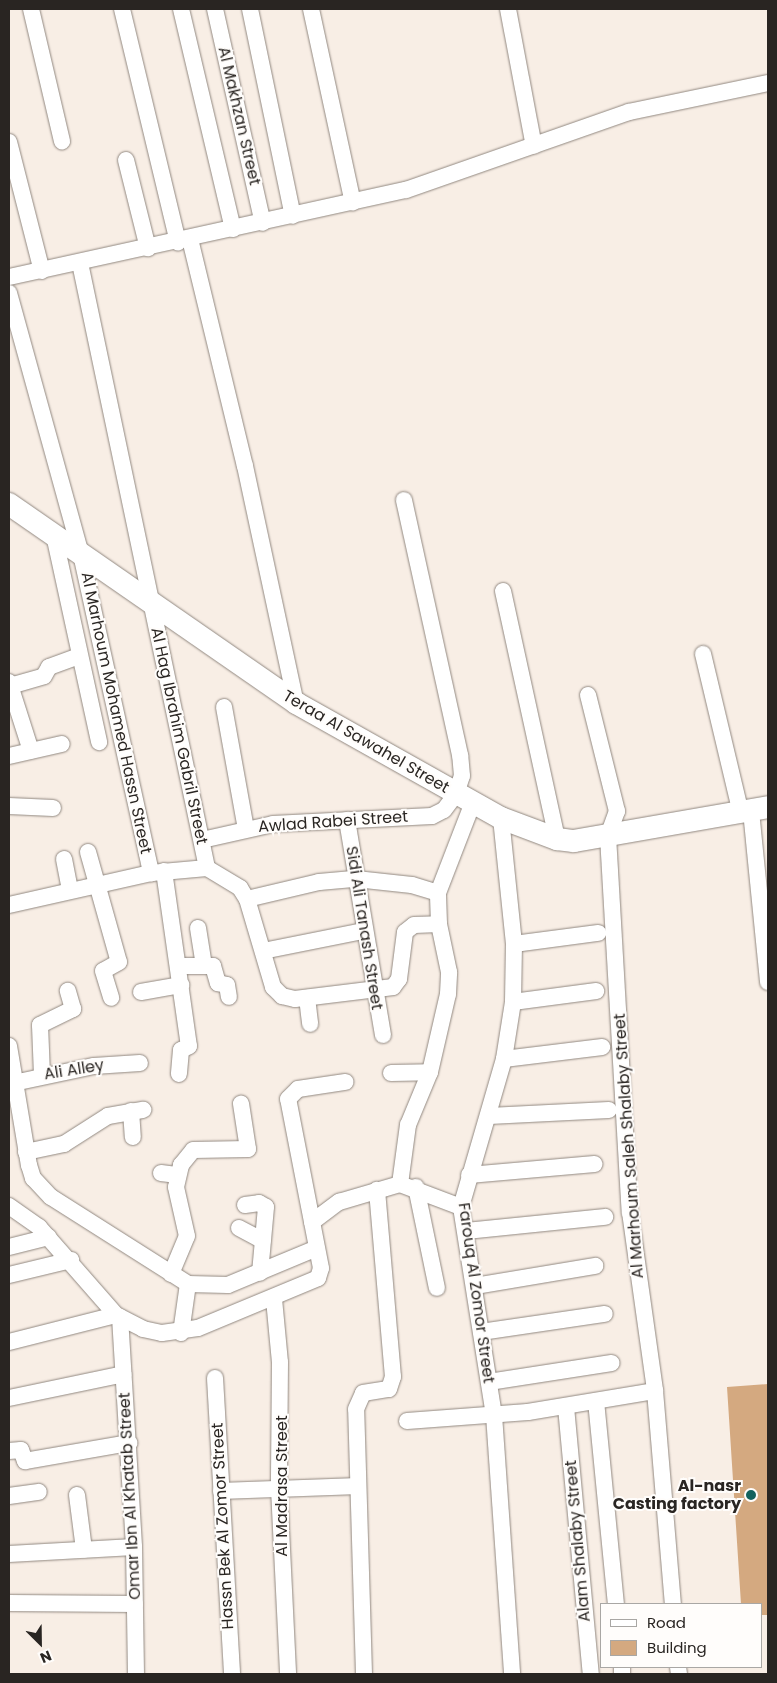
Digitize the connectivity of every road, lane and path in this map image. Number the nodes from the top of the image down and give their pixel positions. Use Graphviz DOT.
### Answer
graph roads {
  1 [pos="31,9"];
  2 [pos="122,9"];
  3 [pos="181,9"];
  4 [pos="215,9"];
  5 [pos="250,9"];
  6 [pos="310,9"];
  7 [pos="508,9"];
  8 [pos="768,83"];
  9 [pos="62,141"];
  10 [pos="9,142"];
  11 [pos="534,146"];
  12 [pos="126,160"];
  13 [pos="353,203"];
  14 [pos="293,216"];
  15 [pos="263,223"];
  16 [pos="233,229"];
  17 [pos="184,240"];
  18 [pos="148,248"];
  19 [pos="80,263"];
  20 [pos="42,271"];
  21 [pos="9,278"];
  22 [pos="9,293"];
  23 [pos="404,500"];
  24 [pos="9,504"];
  25 [pos="54,535"];
  26 [pos="81,554"];
  27 [pos="503,591"];
  28 [pos="151,604"];
  29 [pos="703,654"];
  30 [pos="79,656"];
  31 [pos="9,684"];
  32 [pos="588,695"];
  33 [pos="296,703"];
  34 [pos="224,707"];
  35 [pos="99,742"];
  36 [pos="62,744"];
  37 [pos="31,751"];
  38 [pos="9,756"];
  39 [pos="464,799"];
  40 [pos="9,806"];
  41 [pos="53,808"];
  42 [pos="753,811"];
  43 [pos="501,818"];
  44 [pos="347,820"];
  45 [pos="246,829"];
  46 [pos="608,836"];
  47 [pos="558,839"];
  48 [pos="202,840"];
  49 [pos="88,852"];
  50 [pos="64,859"];
  51 [pos="207,868"];
  52 [pos="158,872"];
  53 [pos="356,880"];
  54 [pos="98,883"];
  55 [pos="70,890"];
  56 [pos="438,893"];
  57 [pos="247,899"];
  58 [pos="9,905"];
  59 [pos="439,924"];
  60 [pos="198,928"];
  61 [pos="363,931"];
  62 [pos="598,933"];
  63 [pos="514,944"];
  64 [pos="262,951"];
  65 [pos="178,966"];
  66 [pos="204,966"];
  67 [pos="768,982"];
  68 [pos="181,985"];
  69 [pos="68,991"];
  70 [pos="596,991"];
  71 [pos="141,992"];
  72 [pos="374,992"];
  73 [pos="229,997"];
  74 [pos="110,998"];
  75 [pos="307,998"];
  76 [pos="513,1002"];
  77 [pos="310,1024"];
  78 [pos="383,1035"];
  79 [pos="9,1046"];
  80 [pos="602,1047"];
  81 [pos="504,1059"];
  82 [pos="140,1063"];
  83 [pos="430,1072"];
  84 [pos="391,1073"];
  85 [pos="179,1074"];
  86 [pos="42,1075"];
  87 [pos="345,1082"];
  88 [pos="13,1083"];
  89 [pos="241,1104"];
  90 [pos="609,1110"];
  91 [pos="489,1116"];
  92 [pos="134,1137"];
  93 [pos="26,1152"];
  94 [pos="595,1164"];
  95 [pos="161,1173"];
  96 [pos="178,1175"];
  97 [pos="469,1175"];
  98 [pos="408,1185"];
  99 [pos="377,1190"];
  100 [pos="245,1205"];
  101 [pos="9,1206"];
  102 [pos="461,1207"];
  103 [pos="605,1217"];
  104 [pos="312,1222"];
  105 [pos="239,1228"];
  106 [pos="466,1231"];
  107 [pos="48,1237"];
  108 [pos="263,1241"];
  109 [pos="9,1247"];
  110 [pos="317,1248"];
  111 [pos="71,1260"];
  112 [pos="595,1266"];
  113 [pos="260,1273"];
  114 [pos="171,1274"];
  115 [pos="9,1275"];
  116 [pos="188,1284"];
  117 [pos="474,1286"];
  118 [pos="437,1288"];
  119 [pos="274,1299"];
  120 [pos="605,1314"];
  121 [pos="118,1316"];
  122 [pos="481,1332"];
  123 [pos="181,1333"];
  124 [pos="9,1342"];
  125 [pos="612,1363"];
  126 [pos="124,1374"];
  127 [pos="215,1378"];
  128 [pos="489,1382"];
  129 [pos="655,1391"];
  130 [pos="9,1398"];
  131 [pos="596,1400"];
  132 [pos="566,1407"];
  133 [pos="494,1415"];
  134 [pos="407,1421"];
  135 [pos="128,1443"];
  136 [pos="9,1452"];
  137 [pos="358,1486"];
  138 [pos="279,1488"];
  139 [pos="221,1491"];
  140 [pos="39,1492"];
  141 [pos="78,1495"];
  142 [pos="9,1496"];
  143 [pos="134,1547"];
  144 [pos="84,1550"];
  145 [pos="9,1554"];
  146 [pos="616,1603"];
  147 [pos="673,1603"];
  148 [pos="9,1604"];
  149 [pos="135,1604"];
  150 [pos="136,1674"];
  151 [pos="232,1674"];
  152 [pos="288,1674"];
  153 [pos="364,1674"];
  154 [pos="512,1674"];
  155 [pos="591,1674"];
  1 -- 9 [label="street"];
  2 -- 17 [label="street"];
  3 -- 16 [label="street"];
  4 -- 15 [label="street, Al Makhzan Street"];
  5 -- 14 [label="street"];
  6 -- 13 [label="street"];
  7 -- 11 [label="street"];
  8 -- 11 [label="street"];
  10 -- 20 [label="street"];
  11 -- 13 [label="street"];
  12 -- 18 [label="street"];
  13 -- 14 [label="street"];
  14 -- 15 [label="street"];
  15 -- 16 [label="street"];
  16 -- 17 [label="street"];
  17 -- 18 [label="street"];
  17 -- 33 [label="street"];
  18 -- 19 [label="street"];
  19 -- 20 [label="street"];
  19 -- 28 [label="street, Al Hag Ibrahim Gabril Street"];
  20 -- 21 [label="street"];
  22 -- 26 [label="street, Al Marhoum Mohamed Hassn Street"];
  23 -- 39 [label="street"];
  24 -- 25 [label="main road, Teraa Al Sawahel Street"];
  25 -- 26 [label="main road, Teraa Al Sawahel Street"];
  25 -- 30 [label="street"];
  26 -- 28 [label="main road, Teraa Al Sawahel Street"];
  26 -- 52 [label="street, Al Marhoum Mohamed Hassn Street"];
  27 -- 47 [label="street"];
  28 -- 33 [label="main road, Teraa Al Sawahel Street"];
  28 -- 48 [label="street, Al Hag Ibrahim Gabril Street"];
  29 -- 42 [label="street"];
  30 -- 31 [label="street"];
  30 -- 35 [label="street"];
  31 -- 37 [label="street"];
  32 -- 46 [label="street"];
  33 -- 39 [label="main road, Teraa Al Sawahel Street"];
  34 -- 45 [label="street"];
  36 -- 37 [label="street"];
  37 -- 38 [label="street"];
  39 -- 43 [label="main road, Teraa Al Sawahel Street"];
  39 -- 44 [label="street, Awlad Rabei Street"];
  39 -- 56 [label="street"];
  40 -- 41 [label="street"];
  42 -- 46 [label="main road, Teraa Al Sawahel Street"];
  42 -- 67 [label="street"];
  43 -- 47 [label="main road, Teraa Al Sawahel Street"];
  43 -- 63 [label="street, Farouq Al Zomor Street"];
  44 -- 45 [label="street, Awlad Rabei Street"];
  44 -- 53 [label="street, Sidi Ali Tanash Street"];
  45 -- 48 [label="street, Awlad Rabei Street"];
  46 -- 47 [label="main road, Teraa Al Sawahel Street"];
  46 -- 129 [label="street, Al Marhoum Saleh Shalaby Street"];
  48 -- 51 [label="street, Al Hag Ibrahim Gabril Street"];
  49 -- 54 [label="street"];
  50 -- 55 [label="street"];
  51 -- 52 [label="street"];
  51 -- 57 [label="street"];
  52 -- 54 [label="street"];
  52 -- 65 [label="street, Al Marhoum Mohamed Hassn Street"];
  53 -- 56 [label="street"];
  53 -- 57 [label="street"];
  53 -- 61 [label="street, Sidi Ali Tanash Street"];
  54 -- 55 [label="street"];
  54 -- 74 [label="street"];
  55 -- 58 [label="street"];
  56 -- 59 [label="street"];
  57 -- 64 [label="street"];
  59 -- 72 [label="street"];
  59 -- 83 [label="street"];
  60 -- 66 [label="street"];
  61 -- 64 [label="street"];
  61 -- 72 [label="street, Sidi Ali Tanash Street"];
  62 -- 63 [label="street"];
  63 -- 76 [label="street, Farouq Al Zomor Street"];
  64 -- 75 [label="street"];
  65 -- 66 [label="street"];
  65 -- 68 [label="street, Al Marhoum Mohamed Hassn Street"];
  66 -- 73 [label="street"];
  68 -- 71 [label="street"];
  68 -- 85 [label="street, Al Marhoum Mohamed Hassn Street"];
  69 -- 86 [label="street"];
  70 -- 76 [label="street"];
  72 -- 75 [label="street"];
  72 -- 78 [label="street, Sidi Ali Tanash Street"];
  75 -- 77 [label="street"];
  76 -- 81 [label="street, Farouq Al Zomor Street"];
  79 -- 88 [label="street"];
  80 -- 81 [label="street"];
  81 -- 91 [label="street, Farouq Al Zomor Street"];
  82 -- 86 [label="street, Ali Alley"];
  83 -- 84 [label="street"];
  83 -- 98 [label="street"];
  86 -- 88 [label="street, Ali Alley"];
  87 -- 104 [label="street"];
  88 -- 93 [label="street"];
  89 -- 96 [label="street"];
  90 -- 91 [label="street"];
  91 -- 97 [label="street, Farouq Al Zomor Street"];
  92 -- 93 [label="street"];
  93 -- 114 [label="street"];
  94 -- 97 [label="street"];
  95 -- 96 [label="street"];
  96 -- 114 [label="street"];
  97 -- 102 [label="street, Farouq Al Zomor Street"];
  98 -- 99 [label="street"];
  98 -- 102 [label="street"];
  98 -- 118 [label="street"];
  99 -- 104 [label="street"];
  99 -- 137 [label="street"];
  100 -- 108 [label="street"];
  101 -- 107 [label="street"];
  102 -- 106 [label="street, Farouq Al Zomor Street"];
  103 -- 106 [label="street"];
  104 -- 110 [label="street"];
  105 -- 108 [label="street"];
  106 -- 117 [label="street, Farouq Al Zomor Street"];
  107 -- 109 [label="street"];
  107 -- 111 [label="street"];
  108 -- 113 [label="street"];
  110 -- 113 [label="street"];
  110 -- 119 [label="street"];
  111 -- 115 [label="street"];
  111 -- 121 [label="street"];
  112 -- 117 [label="street"];
  113 -- 116 [label="street"];
  114 -- 116 [label="street"];
  116 -- 123 [label="street"];
  117 -- 122 [label="street, Farouq Al Zomor Street"];
  119 -- 123 [label="street"];
  119 -- 138 [label="street, Al Madrasa Street"];
  120 -- 122 [label="street"];
  121 -- 123 [label="street"];
  121 -- 124 [label="street"];
  121 -- 126 [label="street, Omar Ibn Al Khatab Street"];
  122 -- 128 [label="street, Farouq Al Zomor Street"];
  125 -- 128 [label="street"];
  126 -- 130 [label="street"];
  126 -- 135 [label="street, Omar Ibn Al Khatab Street"];
  127 -- 139 [label="street, Hassn Bek Al Zomor Street"];
  128 -- 133 [label="street, Farouq Al Zomor Street"];
  129 -- 131 [label="street"];
  129 -- 147 [label="street, Al Marhoum Saleh Shalaby Street"];
  131 -- 132 [label="street"];
  131 -- 146 [label="street"];
  132 -- 133 [label="street"];
  132 -- 155 [label="street, Alam Shalaby Street"];
  133 -- 134 [label="street"];
  133 -- 154 [label="street, Farouq Al Zomor Street"];
  135 -- 136 [label="street"];
  135 -- 143 [label="street, Omar Ibn Al Khatab Street"];
  137 -- 138 [label="street"];
  137 -- 153 [label="street"];
  138 -- 139 [label="street"];
  138 -- 152 [label="street, Al Madrasa Street"];
  139 -- 151 [label="street, Hassn Bek Al Zomor Street"];
  140 -- 142 [label="street"];
  141 -- 144 [label="street"];
  143 -- 144 [label="street"];
  143 -- 149 [label="street, Omar Ibn Al Khatab Street"];
  144 -- 145 [label="street"];
  148 -- 149 [label="street"];
  149 -- 150 [label="street, Omar Ibn Al Khatab Street"];
}
